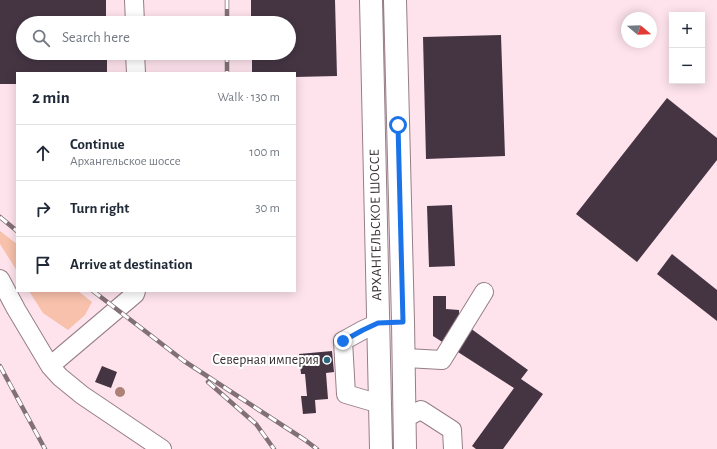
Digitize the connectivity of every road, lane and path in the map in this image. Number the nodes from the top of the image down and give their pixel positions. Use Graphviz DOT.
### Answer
graph roads {
  1 [pos="134,0"];
  2 [pos="371,0"];
  3 [pos="395,0"];
  4 [pos="135,16"];
  5 [pos="135,60"];
  6 [pos="136,72"];
  7 [pos="0,279"];
  8 [pos="136,292"];
  9 [pos="484,292"];
  10 [pos="403,322"];
  11 [pos="378,323"];
  12 [pos="406,358"];
  13 [pos="50,366"];
  14 [pos="380,404"];
  15 [pos="404,411"];
  16 [pos="162,449"];
  17 [pos="381,449"];
  18 [pos="405,449"];
  19 [pos="453,449"];
  1 -- 4 [label="street"];
  2 -- 11 [label="main road, АРХАНГЕЛЬСКОЕ ШОССЕ"];
  3 -- 10 [label="main road, АРХАНГЕЛЬСКОЕ ШОССЕ"];
  5 -- 6 [label="street"];
  7 -- 13 [label="street"];
  8 -- 13 [label="street"];
  9 -- 12 [label="street"];
  10 -- 11 [label="main road"];
  10 -- 15 [label="main road, АРХАНГЕЛЬСКОЕ ШОССЕ"];
  11 -- 14 [label="main road, АРХАНГЕЛЬСКОЕ ШОССЕ"];
  11 -- 14 [label="street"];
  13 -- 16 [label="street"];
  14 -- 15 [label="main road"];
  14 -- 17 [label="main road, АРХАНГЕЛЬСКОЕ ШОССЕ"];
  15 -- 18 [label="main road, АРХАНГЕЛЬСКОЕ ШОССЕ"];
  15 -- 19 [label="street"];
}
